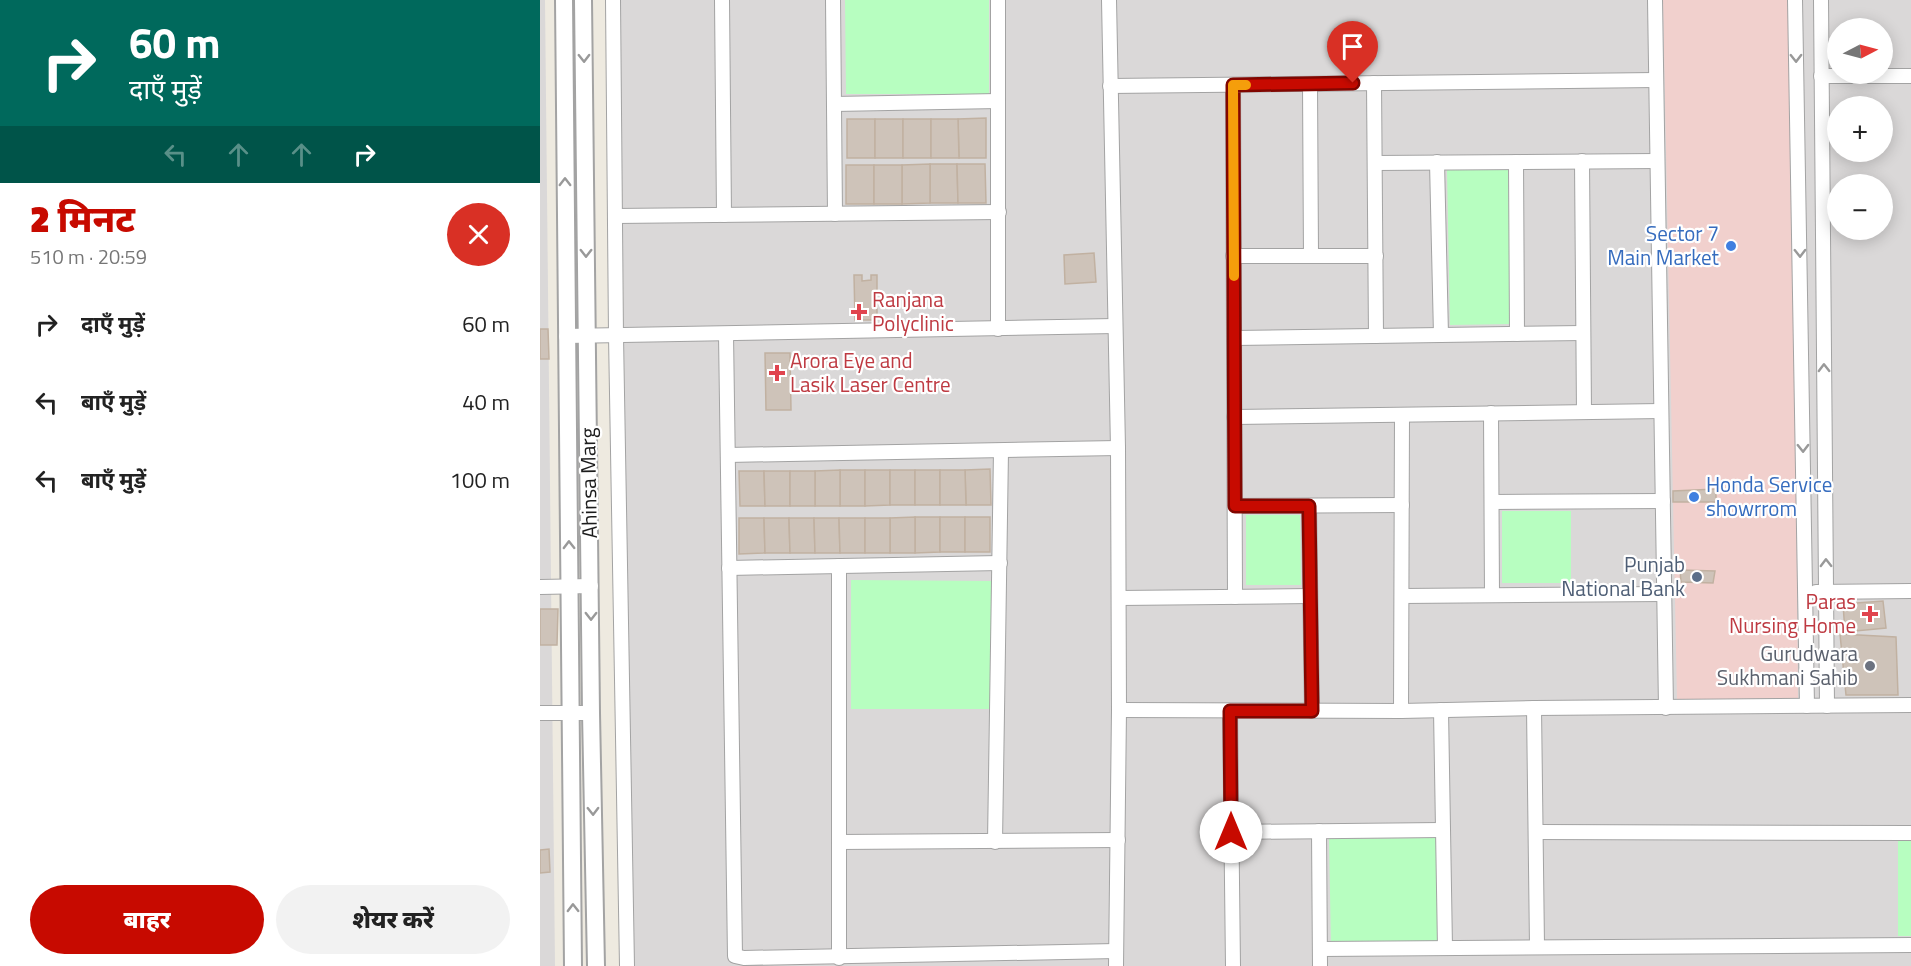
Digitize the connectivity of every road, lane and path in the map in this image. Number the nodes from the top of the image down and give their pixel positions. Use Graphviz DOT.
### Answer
graph roads {
  1 [pos="564,0"];
  2 [pos="583,0"];
  3 [pos="613,0"];
  4 [pos="722,0"];
  5 [pos="833,0"];
  6 [pos="998,0"];
  7 [pos="1109,0"];
  8 [pos="1655,0"];
  9 [pos="1795,0"];
  10 [pos="1821,0"];
  11 [pos="1821,76"];
  12 [pos="1911,76"];
  13 [pos="1656,80"];
  14 [pos="1374,83"];
  15 [pos="1311,84"];
  16 [pos="1233,85"];
  17 [pos="1110,86"];
  18 [pos="998,101"];
  19 [pos="834,104"];
  20 [pos="1582,161"];
  21 [pos="1657,161"];
  22 [pos="1437,162"];
  23 [pos="1516,162"];
  24 [pos="1375,163"];
  25 [pos="999,212"];
  26 [pos="835,214"];
  27 [pos="724,215"];
  28 [pos="1799,215"];
  29 [pos="1822,215"];
  30 [pos="615,216"];
  31 [pos="1233,256"];
  32 [pos="1311,256"];
  33 [pos="1376,256"];
  34 [pos="1115,326"];
  35 [pos="998,329"];
  36 [pos="1583,333"];
  37 [pos="726,334"];
  38 [pos="1517,334"];
  39 [pos="1442,335"];
  40 [pos="566,336"];
  41 [pos="616,336"];
  42 [pos="1376,336"];
  43 [pos="586,337"];
  44 [pos="1234,338"];
  45 [pos="1661,411"];
  46 [pos="1584,412"];
  47 [pos="1491,413"];
  48 [pos="1802,414"];
  49 [pos="1824,414"];
  50 [pos="1402,415"];
  51 [pos="1234,417"];
  52 [pos="1118,448"];
  53 [pos="1000,451"];
  54 [pos="728,454"];
  55 [pos="1663,501"];
  56 [pos="1492,502"];
  57 [pos="1402,505"];
  58 [pos="1235,506"];
  59 [pos="1309,506"];
  60 [pos="1000,563"];
  61 [pos="839,566"];
  62 [pos="729,568"];
  63 [pos="591,586"];
  64 [pos="540,587"];
  65 [pos="570,587"];
  66 [pos="1826,591"];
  67 [pos="1911,591"];
  68 [pos="1805,592"];
  69 [pos="1664,594"];
  70 [pos="1492,595"];
  71 [pos="1310,596"];
  72 [pos="1402,596"];
  73 [pos="1235,597"];
  74 [pos="1119,598"];
  75 [pos="1911,705"];
  76 [pos="1807,706"];
  77 [pos="1827,706"];
  78 [pos="1534,708"];
  79 [pos="1666,708"];
  80 [pos="1119,710"];
  81 [pos="1441,710"];
  82 [pos="1230,711"];
  83 [pos="1312,711"];
  84 [pos="1401,711"];
  85 [pos="540,712"];
  86 [pos="571,713"];
  87 [pos="591,713"];
  88 [pos="1442,830"];
  89 [pos="1319,831"];
  90 [pos="1536,831"];
  91 [pos="1231,832"];
  92 [pos="1911,833"];
  93 [pos="1118,840"];
  94 [pos="838,842"];
  95 [pos="995,842"];
  96 [pos="1911,945"];
  97 [pos="1538,946"];
  98 [pos="1445,948"];
  99 [pos="1320,949"];
  100 [pos="1116,951"];
  101 [pos="839,958"];
  102 [pos="573,966"];
  103 [pos="596,966"];
  104 [pos="627,966"];
  105 [pos="1116,966"];
  106 [pos="1233,966"];
  107 [pos="1320,966"];
  40 -- 1 [label="street, Ahinsa Marg, one-way"];
  2 -- 43 [label="street, Ahinsa Marg, one-way"];
  3 -- 30 [label="street"];
  4 -- 27 [label="street"];
  5 -- 19 [label="street"];
  6 -- 18 [label="street"];
  7 -- 17 [label="street"];
  8 -- 13 [label="street"];
  9 -- 28 [label="street, one-way"];
  10 -- 11 [label="street"];
  11 -- 12 [label="street"];
  11 -- 29 [label="street"];
  13 -- 14 [label="street"];
  13 -- 21 [label="street"];
  14 -- 15 [label="street"];
  14 -- 24 [label="street"];
  15 -- 16 [label="street"];
  15 -- 32 [label="street"];
  16 -- 17 [label="street"];
  16 -- 31 [label="street"];
  17 -- 34 [label="street"];
  18 -- 19 [label="street"];
  18 -- 25 [label="street"];
  19 -- 26 [label="street"];
  20 -- 21 [label="street"];
  20 -- 23 [label="street"];
  20 -- 36 [label="street"];
  21 -- 45 [label="street"];
  22 -- 23 [label="street"];
  22 -- 24 [label="street"];
  22 -- 39 [label="street"];
  23 -- 38 [label="street"];
  24 -- 33 [label="street"];
  25 -- 26 [label="street"];
  25 -- 35 [label="street"];
  26 -- 27 [label="street"];
  27 -- 30 [label="street"];
  28 -- 29 [label="street"];
  28 -- 48 [label="street, one-way"];
  49 -- 29 [label="street, one-way"];
  30 -- 41 [label="street"];
  31 -- 32 [label="street"];
  31 -- 44 [label="street"];
  32 -- 33 [label="street"];
  33 -- 42 [label="street"];
  34 -- 35 [label="street"];
  34 -- 52 [label="street"];
  35 -- 37 [label="street"];
  36 -- 38 [label="street"];
  36 -- 46 [label="street"];
  37 -- 41 [label="street"];
  37 -- 54 [label="street"];
  38 -- 39 [label="street"];
  39 -- 42 [label="street"];
  40 -- 43 [label="street"];
  65 -- 40 [label="street, Ahinsa Marg, one-way"];
  41 -- 43 [label="street"];
  41 -- 104 [label="street"];
  42 -- 44 [label="street"];
  43 -- 63 [label="street, Ahinsa Marg"];
  44 -- 51 [label="street"];
  45 -- 46 [label="street"];
  45 -- 55 [label="street"];
  46 -- 47 [label="street"];
  47 -- 50 [label="street"];
  47 -- 56 [label="street"];
  48 -- 49 [label="street"];
  48 -- 68 [label="street, one-way"];
  66 -- 49 [label="street, one-way"];
  50 -- 51 [label="street"];
  50 -- 57 [label="street"];
  51 -- 58 [label="street"];
  52 -- 53 [label="street"];
  52 -- 74 [label="street"];
  53 -- 54 [label="street"];
  53 -- 60 [label="street"];
  54 -- 62 [label="street"];
  55 -- 56 [label="street"];
  55 -- 69 [label="street"];
  56 -- 70 [label="street"];
  57 -- 59 [label="street"];
  57 -- 72 [label="street"];
  58 -- 59 [label="street"];
  58 -- 73 [label="street"];
  59 -- 71 [label="street"];
  60 -- 61 [label="street"];
  60 -- 95 [label="street"];
  61 -- 62 [label="street"];
  61 -- 94 [label="street"];
  62 -- 101 [label="street"];
  63 -- 65 [label="street"];
  63 -- 87 [label="street, Ahinsa Marg, one-way"];
  64 -- 65 [label="street"];
  65 -- 86 [label="street, Ahinsa Marg"];
  66 -- 67 [label="street"];
  66 -- 68 [label="street"];
  66 -- 77 [label="street"];
  68 -- 76 [label="street"];
  69 -- 70 [label="street"];
  69 -- 79 [label="street"];
  70 -- 72 [label="street"];
  71 -- 73 [label="street"];
  71 -- 83 [label="street"];
  72 -- 84 [label="street"];
  73 -- 74 [label="street"];
  74 -- 80 [label="street"];
  75 -- 77 [label="street"];
  76 -- 77 [label="street"];
  76 -- 79 [label="street"];
  78 -- 79 [label="street"];
  78 -- 81 [label="street"];
  78 -- 90 [label="street"];
  80 -- 82 [label="street"];
  80 -- 93 [label="street"];
  81 -- 84 [label="street"];
  81 -- 88 [label="street"];
  82 -- 83 [label="street"];
  82 -- 91 [label="street"];
  83 -- 84 [label="street"];
  85 -- 86 [label="street"];
  86 -- 87 [label="street"];
  102 -- 86 [label="street, Ahinsa Marg, one-way"];
  87 -- 103 [label="street, Ahinsa Marg, one-way"];
  88 -- 89 [label="street"];
  88 -- 98 [label="street"];
  89 -- 91 [label="street"];
  89 -- 99 [label="street"];
  90 -- 92 [label="street"];
  90 -- 97 [label="street"];
  91 -- 106 [label="street"];
  93 -- 95 [label="street"];
  93 -- 100 [label="street"];
  94 -- 95 [label="street"];
  94 -- 101 [label="street"];
  96 -- 97 [label="street"];
  97 -- 98 [label="street"];
  98 -- 99 [label="street"];
  99 -- 107 [label="street"];
  100 -- 101 [label="street"];
  100 -- 105 [label="street"];
}
